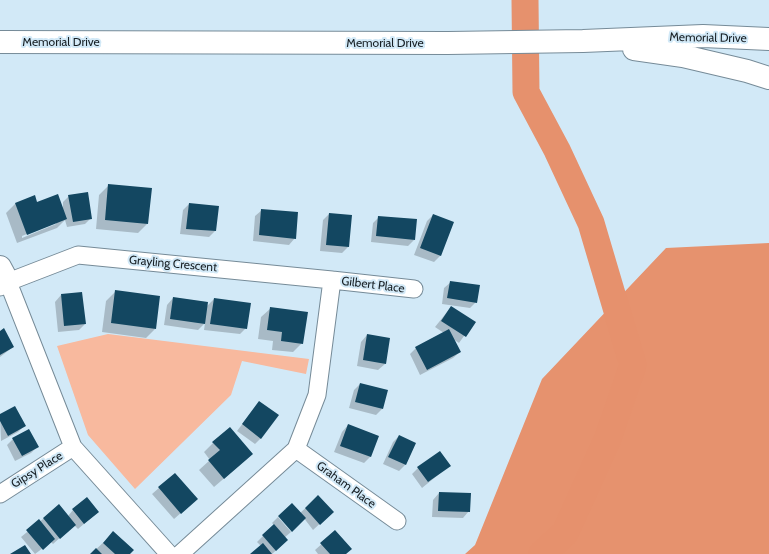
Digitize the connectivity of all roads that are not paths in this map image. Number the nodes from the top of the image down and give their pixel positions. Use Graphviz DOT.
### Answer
graph roads {
  1 [pos="769,39"];
  2 [pos="583,41"];
  3 [pos="0,42"];
  4 [pos="769,78"];
  5 [pos="3,279"];
  6 [pos="332,280"];
  7 [pos="414,289"];
  8 [pos="74,447"];
  9 [pos="296,448"];
  10 [pos="0,494"];
  11 [pos="397,521"];
  12 [pos="169,554"];
  13 [pos="180,554"];
  1 -- 2 [label="highway, Memorial Drive"];
  2 -- 3 [label="highway, Memorial Drive"];
  2 -- 4 [label="highway"];
  5 -- 6 [label="street, Grayling Crescent"];
  5 -- 8 [label="street, Grayling Crescent"];
  6 -- 7 [label="street, Gilbert Place"];
  6 -- 9 [label="street"];
  8 -- 10 [label="street, Gipsy Place"];
  8 -- 12 [label="street, Grayling Crescent"];
  9 -- 11 [label="street, Graham Place"];
  9 -- 13 [label="street"];
}
